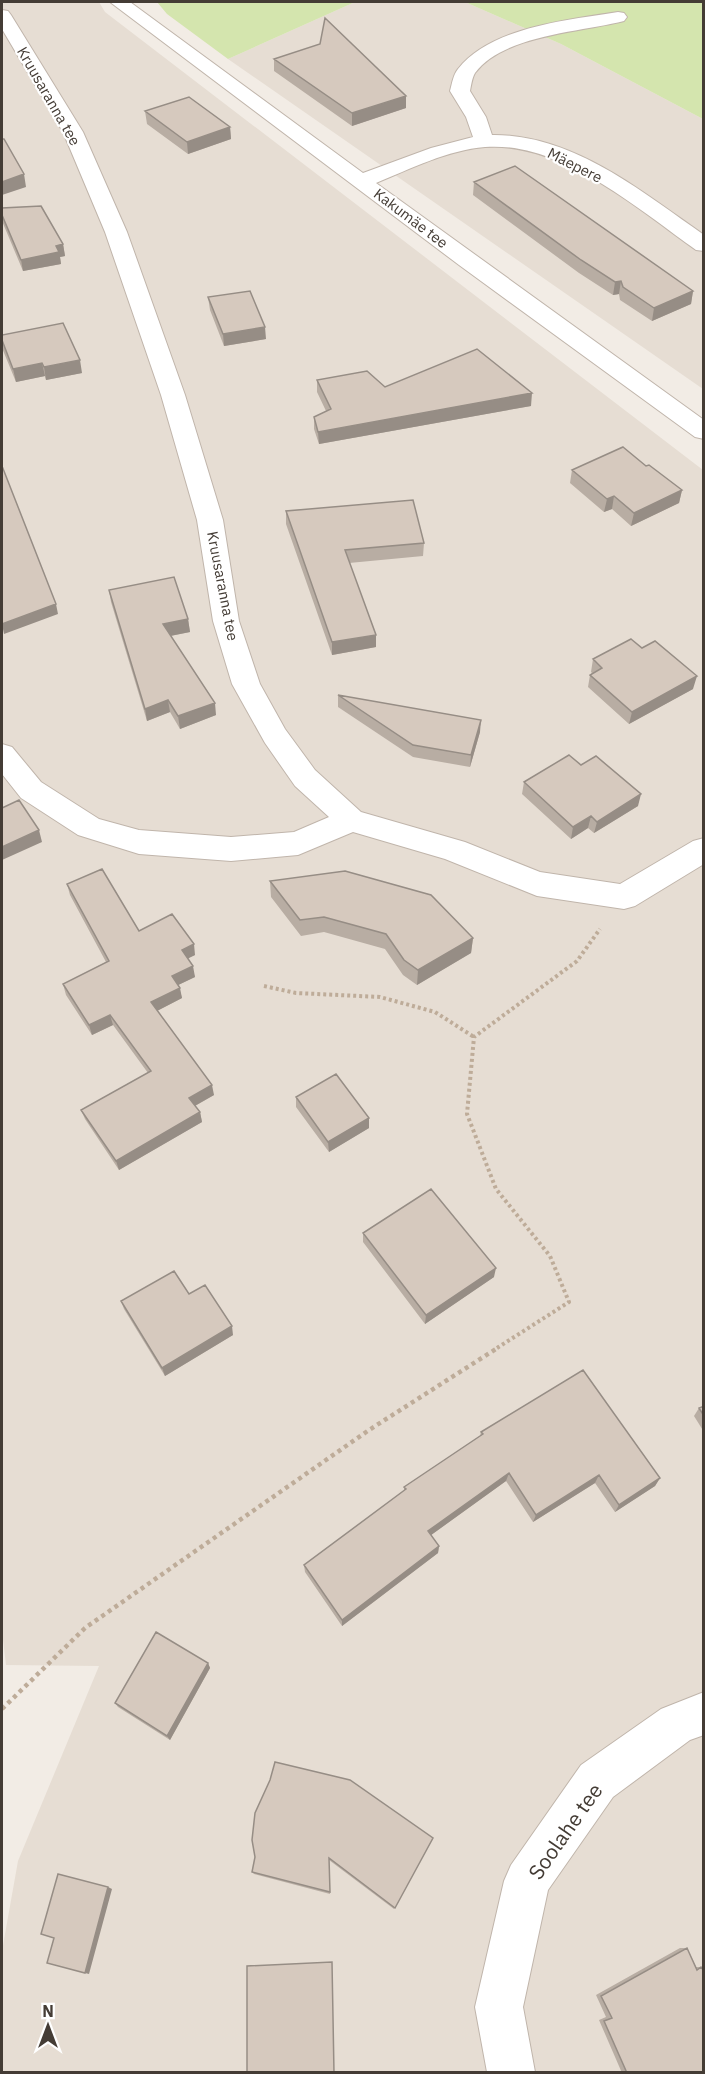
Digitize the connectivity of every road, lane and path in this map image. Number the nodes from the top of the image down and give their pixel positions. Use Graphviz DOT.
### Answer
graph roads {
  1 [pos="119,2"];
  2 [pos="2,15"];
  3 [pos="618,17"];
  4 [pos="484,141"];
  5 [pos="362,181"];
  6 [pos="704,245"];
  7 [pos="704,432"];
  8 [pos="2,754"];
  9 [pos="351,820"];
  10 [pos="704,849"];
  11 [pos="624,897"];
  12 [pos="264,986"];
  13 [pos="474,1037"];
  14 [pos="2,1709"];
  15 [pos="704,1713"];
  16 [pos="511,2073"];
  1 -- 5 [label="street, Kakumäe tee"];
  2 -- 9 [label="street, Kruusaranna tee"];
  3 -- 4 [label="street"];
  4 -- 5 [label="street, Mäepere"];
  4 -- 6 [label="street, Mäepere"];
  5 -- 7 [label="street, Kakumäe tee"];
  8 -- 9 [label="street"];
  9 -- 11 [label="street, Kruusaranna tee"];
  10 -- 11 [label="street"];
  11 -- 13 [label="path"];
  12 -- 13 [label="path"];
  13 -- 14 [label="path"];
  15 -- 16 [label="street, Soolahe tee"];
}
